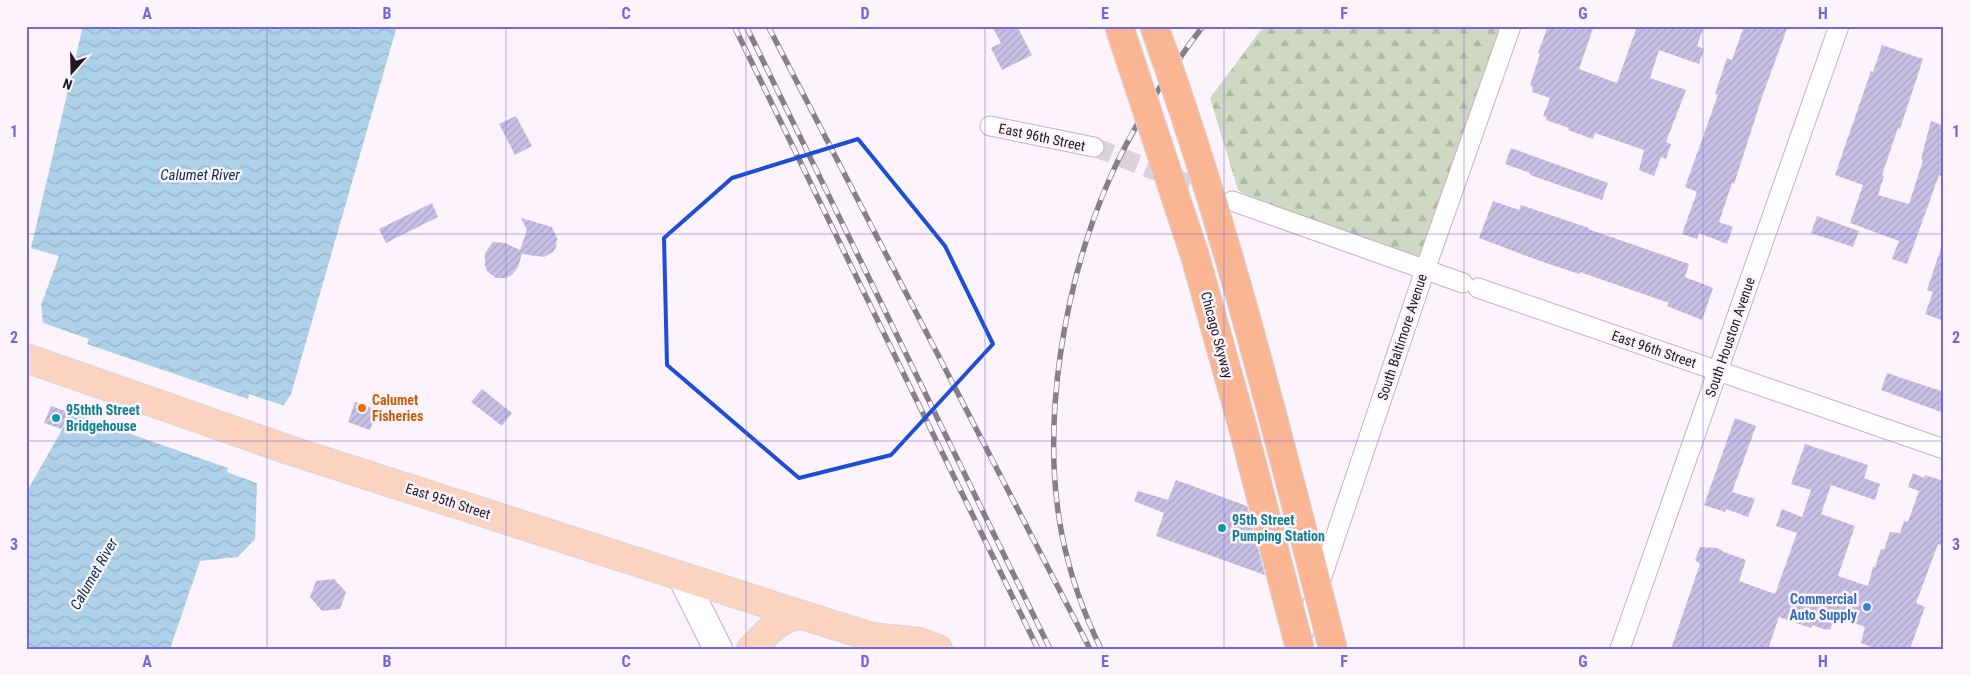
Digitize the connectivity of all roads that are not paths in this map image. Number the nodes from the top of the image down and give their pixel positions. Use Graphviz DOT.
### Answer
graph roads {
  1 [pos="1119,26"];
  2 [pos="1154,26"];
  3 [pos="1511,26"];
  4 [pos="1840,26"];
  5 [pos="990,126"];
  6 [pos="1094,147"];
  7 [pos="1232,201"];
  8 [pos="1425,270"];
  9 [pos="27,359"];
  10 [pos="1718,371"];
  11 [pos="1944,449"];
  12 [pos="682,577"];
  13 [pos="802,616"];
  14 [pos="882,643"];
  15 [pos="718,649"];
  16 [pos="751,649"];
  17 [pos="938,649"];
  18 [pos="1299,649"];
  19 [pos="1333,649"];
  20 [pos="1620,649"];
  1 -- 18 [label="highway, Chicago Skyway, bridge"];
  2 -- 19 [label="highway, bridge"];
  3 -- 8 [label="street, South Baltimore Avenue"];
  4 -- 10 [label="street, South Houston Avenue"];
  5 -- 6 [label="street, East 96th Street"];
  7 -- 8 [label="street, East 96th Street"];
  8 -- 10 [label="street, East 96th Street"];
  8 -- 18 [label="street, South Baltimore Avenue"];
  9 -- 12 [label="main road, East 95th Street"];
  10 -- 11 [label="street, East 96th Street"];
  10 -- 20 [label="street, South Houston Avenue"];
  12 -- 13 [label="main road, East 95th Street"];
  12 -- 15 [label="main road"];
  13 -- 14 [label="main road, East 95th Street"];
  13 -- 16 [label="main road"];
  14 -- 17 [label="main road, East 95th Street"];
}
